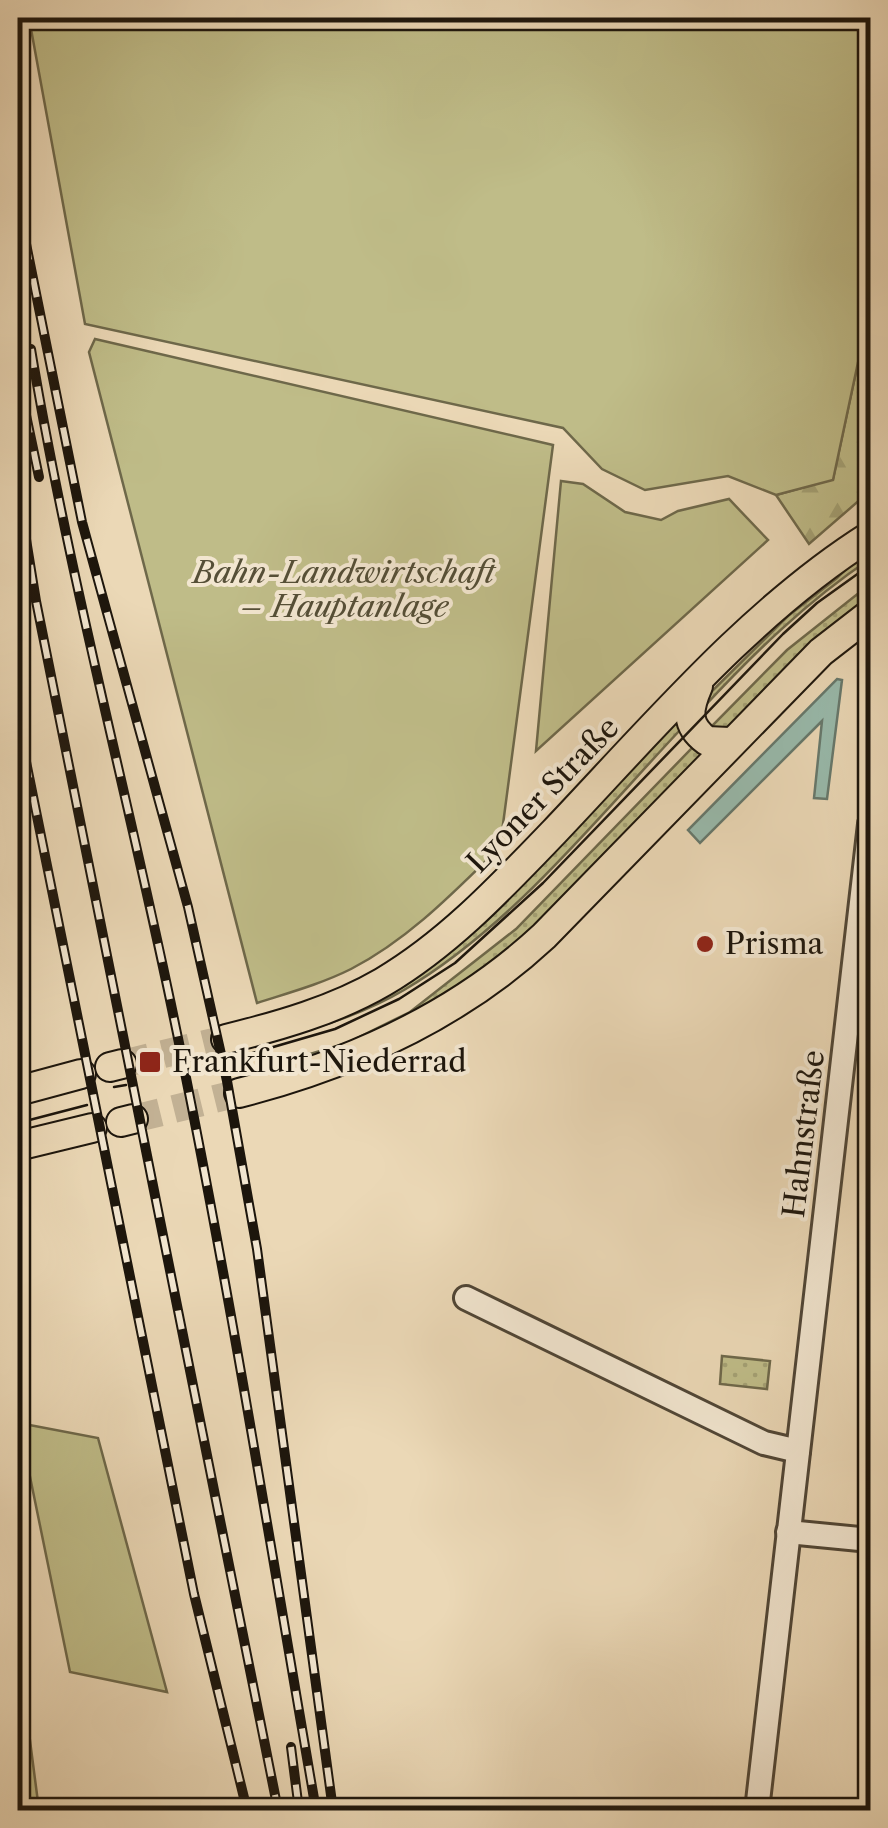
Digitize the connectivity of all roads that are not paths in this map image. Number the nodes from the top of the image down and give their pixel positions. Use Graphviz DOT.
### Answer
graph roads {
  1 [pos="870,536"];
  2 [pos="869,621"];
  3 [pos="701,680"];
  4 [pos="730,742"];
  5 [pos="870,824"];
  6 [pos="226,1039"];
  7 [pos="81,1074"];
  8 [pos="29,1088"];
  9 [pos="239,1094"];
  10 [pos="92,1128"];
  11 [pos="18,1146"];
  12 [pos="466,1298"];
  13 [pos="798,1451"];
  14 [pos="788,1532"];
  15 [pos="870,1540"];
  16 [pos="756,1810"];
  1 -- 3 [label="main road, Lyoner Straße"];
  2 -- 4 [label="main road"];
  3 -- 4 [label="main road"];
  3 -- 6 [label="main road, Lyoner Straße"];
  4 -- 9 [label="main road"];
  5 -- 13 [label="street, Hahnstraße"];
  7 -- 8 [label="main road"];
  10 -- 11 [label="main road"];
  12 -- 13 [label="street"];
  13 -- 14 [label="street, Hahnstraße"];
  14 -- 15 [label="street"];
  14 -- 16 [label="street, Hahnstraße"];
}
